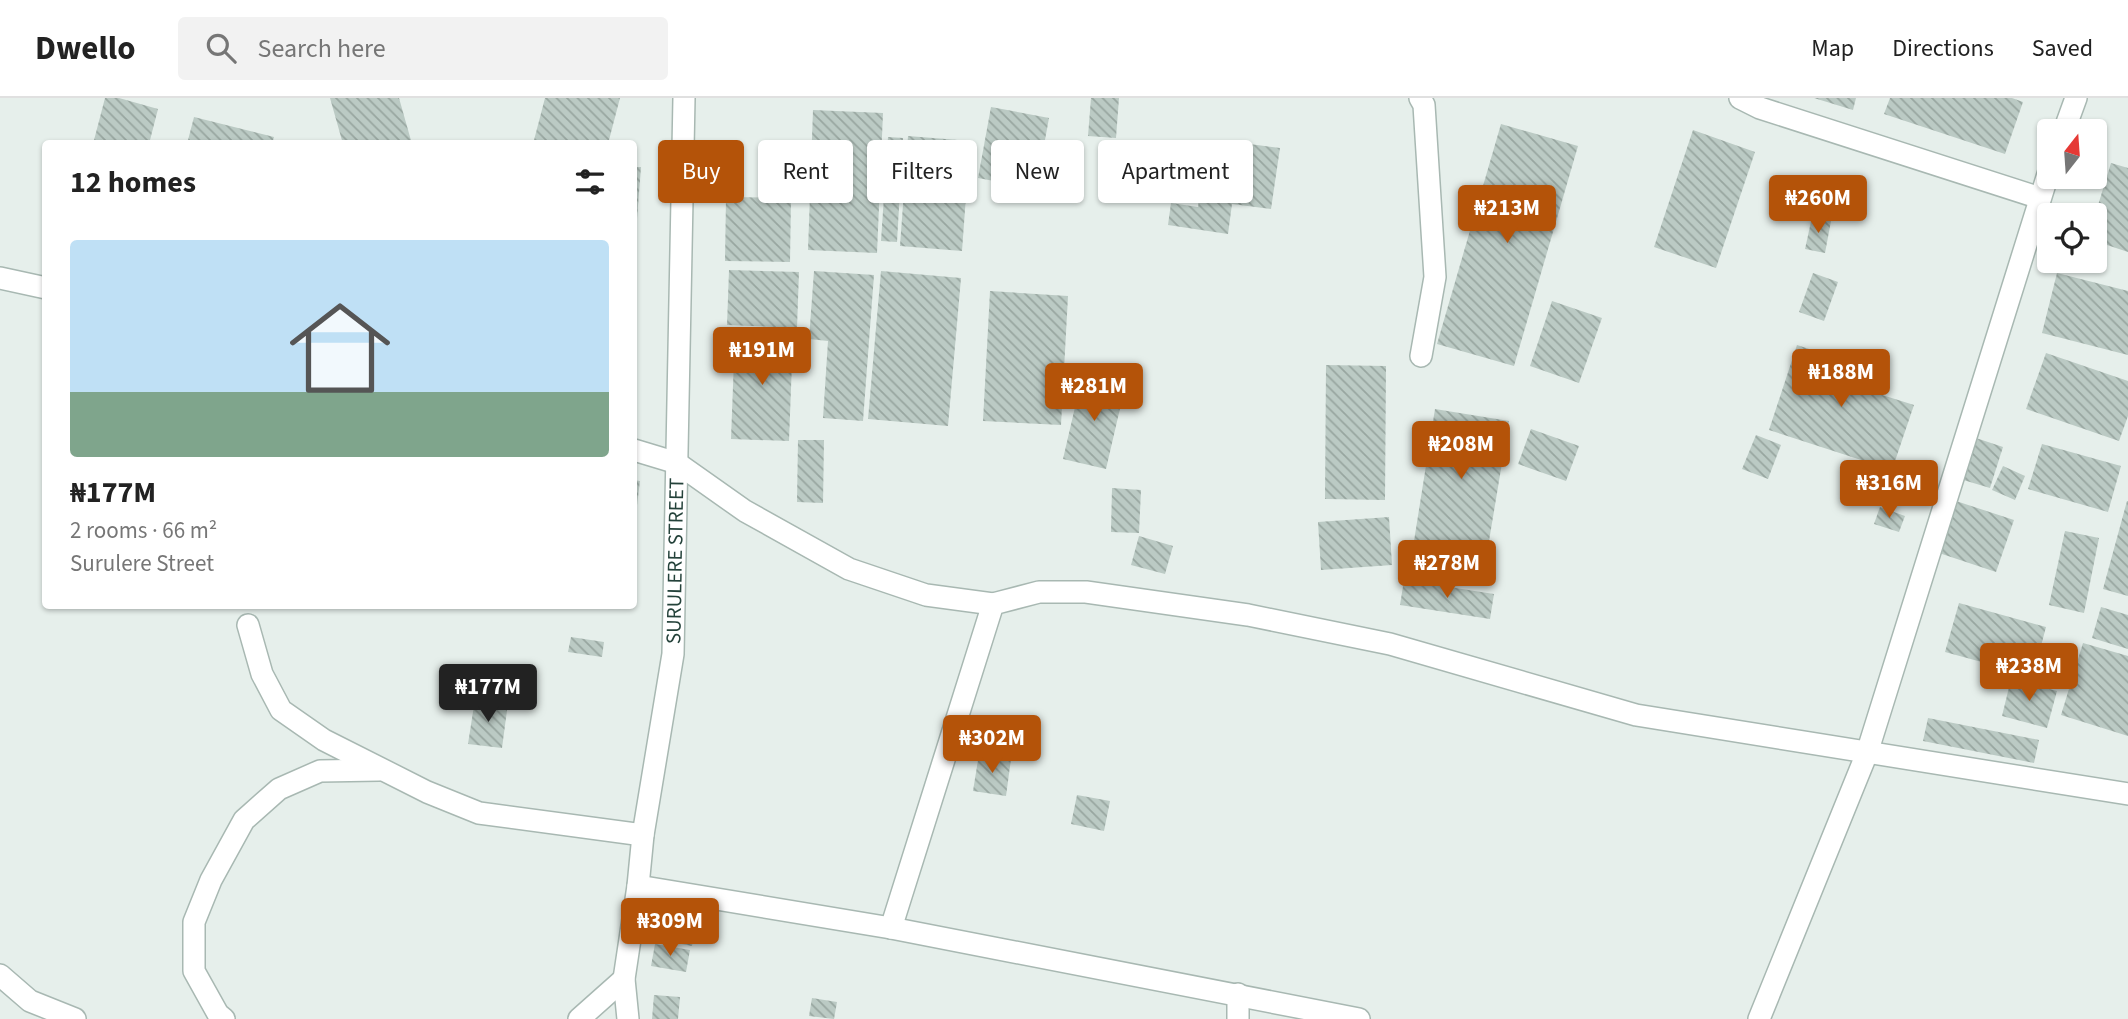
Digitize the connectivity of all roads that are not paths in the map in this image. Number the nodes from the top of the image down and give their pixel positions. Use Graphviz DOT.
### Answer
graph roads {
  1 [pos="684,98"];
  2 [pos="1420,98"];
  3 [pos="1740,98"];
  4 [pos="2076,98"];
  5 [pos="2068,119"];
  6 [pos="2043,189"];
  7 [pos="2040,198"];
  8 [pos="0,278"];
  9 [pos="42,287"];
  10 [pos="1421,356"];
  11 [pos="637,451"];
  12 [pos="677,463"];
  13 [pos="993,604"];
  14 [pos="248,625"];
  15 [pos="1867,753"];
  16 [pos="381,770"];
  17 [pos="2128,794"];
  18 [pos="643,835"];
  19 [pos="638,886"];
  20 [pos="891,928"];
  21 [pos="0,975"];
  22 [pos="624,979"];
  23 [pos="1238,994"];
  24 [pos="75,1019"];
  25 [pos="224,1019"];
  26 [pos="579,1019"];
  27 [pos="628,1019"];
  28 [pos="1238,1019"];
  29 [pos="1359,1019"];
  30 [pos="1759,1019"];
  1 -- 12 [label="street, SURULERE STREET"];
  2 -- 10 [label="street"];
  3 -- 7 [label="street"];
  4 -- 5 [label="street"];
  6 -- 7 [label="street"];
  7 -- 15 [label="street"];
  8 -- 9 [label="street"];
  11 -- 12 [label="street"];
  12 -- 13 [label="street"];
  12 -- 18 [label="street, SURULERE STREET"];
  13 -- 15 [label="street"];
  13 -- 20 [label="street"];
  14 -- 16 [label="street"];
  15 -- 17 [label="street"];
  15 -- 30 [label="street"];
  16 -- 18 [label="street"];
  16 -- 25 [label="street"];
  18 -- 19 [label="street, SURULERE STREET"];
  19 -- 20 [label="street"];
  19 -- 22 [label="street, SURULERE STREET"];
  20 -- 23 [label="street"];
  21 -- 24 [label="street"];
  22 -- 26 [label="street"];
  22 -- 27 [label="street, SURULERE STREET"];
  23 -- 28 [label="street"];
  23 -- 29 [label="street"];
}
